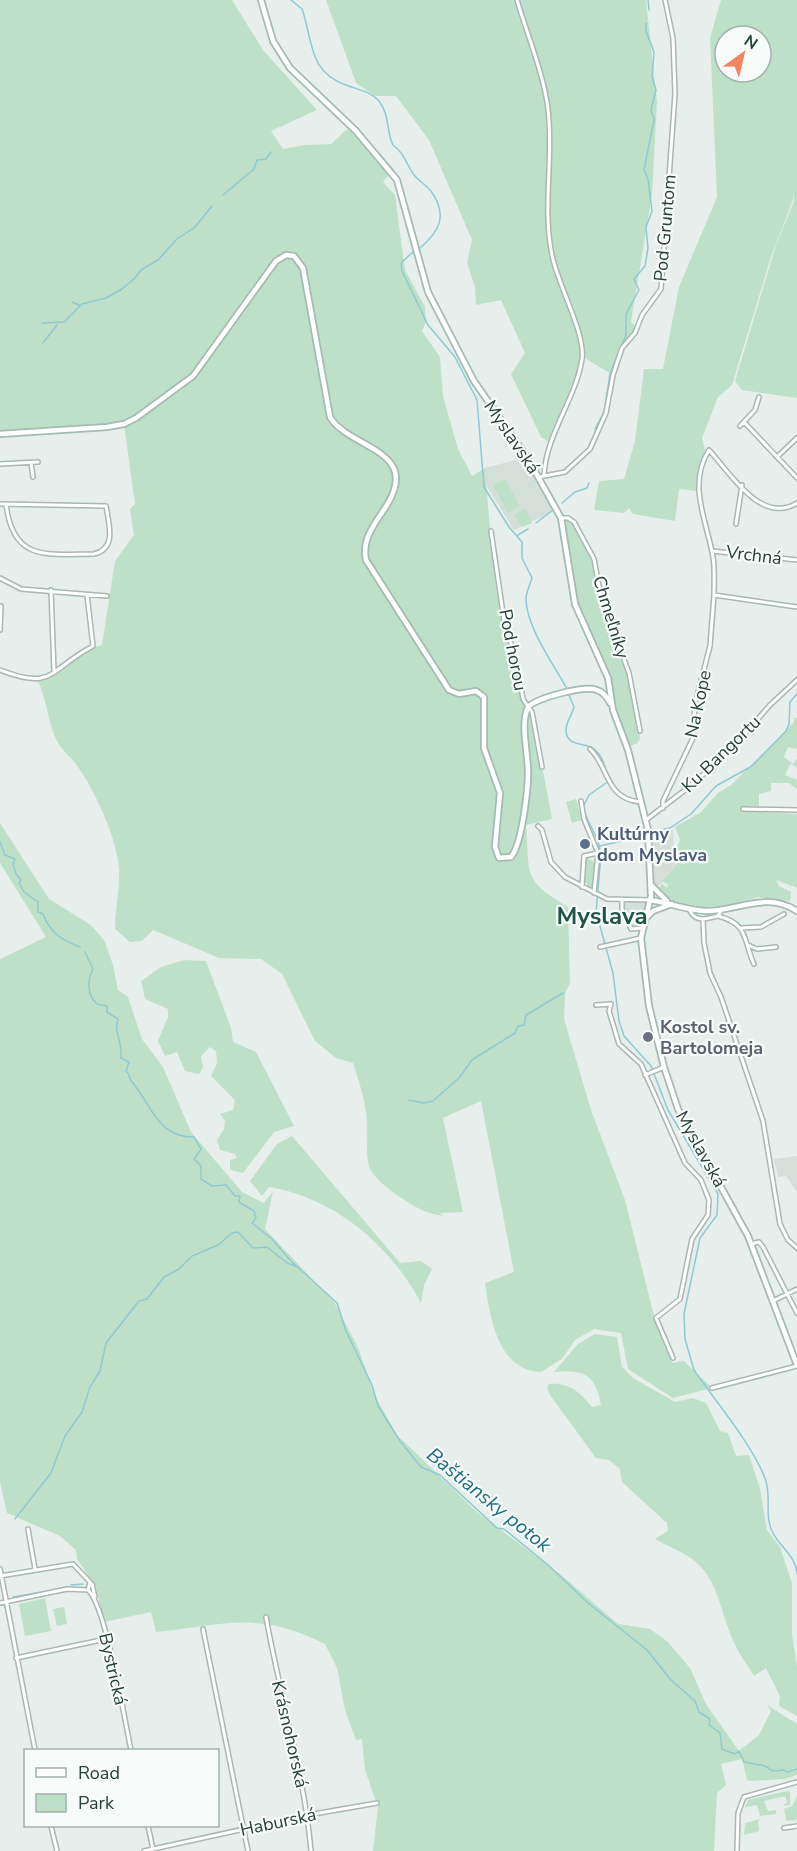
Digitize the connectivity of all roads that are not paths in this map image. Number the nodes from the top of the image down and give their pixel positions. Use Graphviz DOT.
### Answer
graph roads {
  1 [pos="261,0"];
  2 [pos="517,0"];
  3 [pos="665,0"];
  4 [pos="759,397"];
  5 [pos="744,423"];
  6 [pos="741,426"];
  7 [pos="0,435"];
  8 [pos="797,438"];
  9 [pos="777,457"];
  10 [pos="38,462"];
  11 [pos="31,463"];
  12 [pos="0,464"];
  13 [pos="542,476"];
  14 [pos="33,477"];
  15 [pos="797,478"];
  16 [pos="742,485"];
  17 [pos="797,503"];
  18 [pos="0,504"];
  19 [pos="6,504"];
  20 [pos="561,518"];
  21 [pos="736,524"];
  22 [pos="491,531"];
  23 [pos="712,551"];
  24 [pos="797,560"];
  25 [pos="0,578"];
  26 [pos="51,590"];
  27 [pos="87,595"];
  28 [pos="714,595"];
  29 [pos="108,596"];
  30 [pos="2,606"];
  31 [pos="797,607"];
  32 [pos="0,630"];
  33 [pos="0,670"];
  34 [pos="54,673"];
  35 [pos="608,678"];
  36 [pos="796,682"];
  37 [pos="598,690"];
  38 [pos="612,705"];
  39 [pos="528,707"];
  40 [pos="640,731"];
  41 [pos="590,749"];
  42 [pos="542,767"];
  43 [pos="581,801"];
  44 [pos="640,802"];
  45 [pos="663,807"];
  46 [pos="743,809"];
  47 [pos="797,810"];
  48 [pos="646,820"];
  49 [pos="538,826"];
  50 [pos="598,853"];
  51 [pos="650,881"];
  52 [pos="582,887"];
  53 [pos="595,894"];
  54 [pos="650,900"];
  55 [pos="622,901"];
  56 [pos="672,904"];
  57 [pos="689,909"];
  58 [pos="722,909"];
  59 [pos="797,911"];
  60 [pos="784,914"];
  61 [pos="718,916"];
  62 [pos="703,919"];
  63 [pos="642,925"];
  64 [pos="741,928"];
  65 [pos="641,938"];
  66 [pos="748,945"];
  67 [pos="600,947"];
  68 [pos="776,948"];
  69 [pos="754,964"];
  70 [pos="596,1005"];
  71 [pos="664,1067"];
  72 [pos="645,1075"];
  73 [pos="751,1244"];
  74 [pos="797,1248"];
  75 [pos="797,1289"];
  76 [pos="786,1295"];
  77 [pos="773,1301"];
  78 [pos="797,1313"];
  79 [pos="673,1358"];
  80 [pos="797,1365"];
  81 [pos="712,1388"];
  82 [pos="28,1529"];
  83 [pos="0,1569"];
  84 [pos="35,1569"];
  85 [pos="1,1575"];
  86 [pos="85,1576"];
  87 [pos="89,1580"];
  88 [pos="86,1590"];
  89 [pos="95,1599"];
  90 [pos="5,1602"];
  91 [pos="0,1603"];
  92 [pos="266,1617"];
  93 [pos="203,1629"];
  94 [pos="106,1639"];
  95 [pos="16,1658"];
  96 [pos="35,1749"];
  97 [pos="131,1749"];
  98 [pos="797,1782"];
  99 [pos="377,1803"];
  100 [pos="308,1815"];
  101 [pos="797,1826"];
  102 [pos="51,1827"];
  103 [pos="148,1827"];
  104 [pos="784,1828"];
  105 [pos="243,1829"];
  106 [pos="153,1850"];
  107 [pos="57,1851"];
  108 [pos="144,1851"];
  109 [pos="248,1851"];
  110 [pos="311,1851"];
  111 [pos="737,1851"];
  1 -- 13 [label="street, Myslavská"];
  2 -- 13 [label="street"];
  3 -- 13 [label="street, Pod Gruntom"];
  4 -- 5 [label="street"];
  5 -- 6 [label="street"];
  5 -- 9 [label="street"];
  7 -- 39 [label="street"];
  8 -- 9 [label="street"];
  9 -- 15 [label="street"];
  10 -- 11 [label="street"];
  11 -- 12 [label="street"];
  11 -- 14 [label="street"];
  13 -- 20 [label="street, Myslavská"];
  16 -- 17 [label="street"];
  16 -- 21 [label="street"];
  16 -- 23 [label="street, Na Kope"];
  18 -- 19 [label="street"];
  19 -- 19 [label="street"];
  20 -- 35 [label="street, Myslavská"];
  20 -- 40 [label="street, Chmeľníky"];
  22 -- 39 [label="street, Pod horou"];
  23 -- 24 [label="street, Vrchná"];
  23 -- 28 [label="street, Na Kope"];
  25 -- 26 [label="street"];
  26 -- 27 [label="street"];
  26 -- 34 [label="street"];
  27 -- 29 [label="street"];
  27 -- 34 [label="street"];
  28 -- 31 [label="street"];
  28 -- 45 [label="street, Na Kope"];
  30 -- 32 [label="street"];
  33 -- 34 [label="street"];
  35 -- 37 [label="street"];
  35 -- 38 [label="street, Myslavská"];
  36 -- 45 [label="street, Ku Bangortu"];
  37 -- 38 [label="street"];
  37 -- 39 [label="street"];
  38 -- 44 [label="street, Myslavská"];
  39 -- 42 [label="street, Pod horou"];
  41 -- 44 [label="street"];
  43 -- 50 [label="street"];
  44 -- 48 [label="street, Myslavská"];
  45 -- 48 [label="street, Ku Bangortu"];
  46 -- 47 [label="street"];
  48 -- 51 [label="street, Myslavská"];
  49 -- 52 [label="street"];
  50 -- 52 [label="street"];
  50 -- 53 [label="street"];
  51 -- 54 [label="street, Myslavská"];
  51 -- 56 [label="street"];
  52 -- 53 [label="street"];
  53 -- 55 [label="street"];
  54 -- 55 [label="street"];
  54 -- 56 [label="street"];
  54 -- 63 [label="street, Myslavská"];
  55 -- 63 [label="street"];
  56 -- 57 [label="street"];
  56 -- 63 [label="street"];
  57 -- 58 [label="street"];
  57 -- 62 [label="street"];
  58 -- 59 [label="street"];
  58 -- 61 [label="street"];
  60 -- 64 [label="street"];
  61 -- 62 [label="street"];
  61 -- 64 [label="street"];
  62 -- 74 [label="street"];
  63 -- 65 [label="street, Myslavská"];
  64 -- 66 [label="street"];
  65 -- 67 [label="street"];
  65 -- 71 [label="street, Myslavská"];
  66 -- 68 [label="street"];
  66 -- 69 [label="street"];
  70 -- 72 [label="street"];
  71 -- 72 [label="street"];
  71 -- 73 [label="street, Myslavská"];
  72 -- 79 [label="street"];
  73 -- 76 [label="street"];
  73 -- 77 [label="street, Myslavská"];
  75 -- 76 [label="street"];
  76 -- 77 [label="street"];
  76 -- 78 [label="street"];
  77 -- 80 [label="street, Myslavská"];
  80 -- 81 [label="street"];
  82 -- 84 [label="street"];
  83 -- 85 [label="street"];
  84 -- 85 [label="street"];
  84 -- 86 [label="street"];
  85 -- 90 [label="street"];
  86 -- 87 [label="street"];
  86 -- 88 [label="street"];
  87 -- 88 [label="street"];
  87 -- 89 [label="street"];
  88 -- 89 [label="street, Bystrická"];
  88 -- 90 [label="street"];
  89 -- 94 [label="street, Bystrická"];
  90 -- 91 [label="street"];
  90 -- 95 [label="street"];
  92 -- 100 [label="street, Krásnohorská"];
  93 -- 105 [label="street"];
  94 -- 95 [label="street"];
  94 -- 97 [label="street, Bystrická"];
  95 -- 96 [label="street"];
  98 -- 111 [label="street"];
  99 -- 100 [label="street, Haburská"];
  100 -- 105 [label="street, Haburská"];
  100 -- 110 [label="street, Krásnohorská"];
  101 -- 104 [label="street"];
  102 -- 107 [label="street"];
  103 -- 106 [label="street"];
  105 -- 106 [label="street, Haburská"];
  105 -- 109 [label="street"];
  106 -- 108 [label="street, Haburská"];
}
